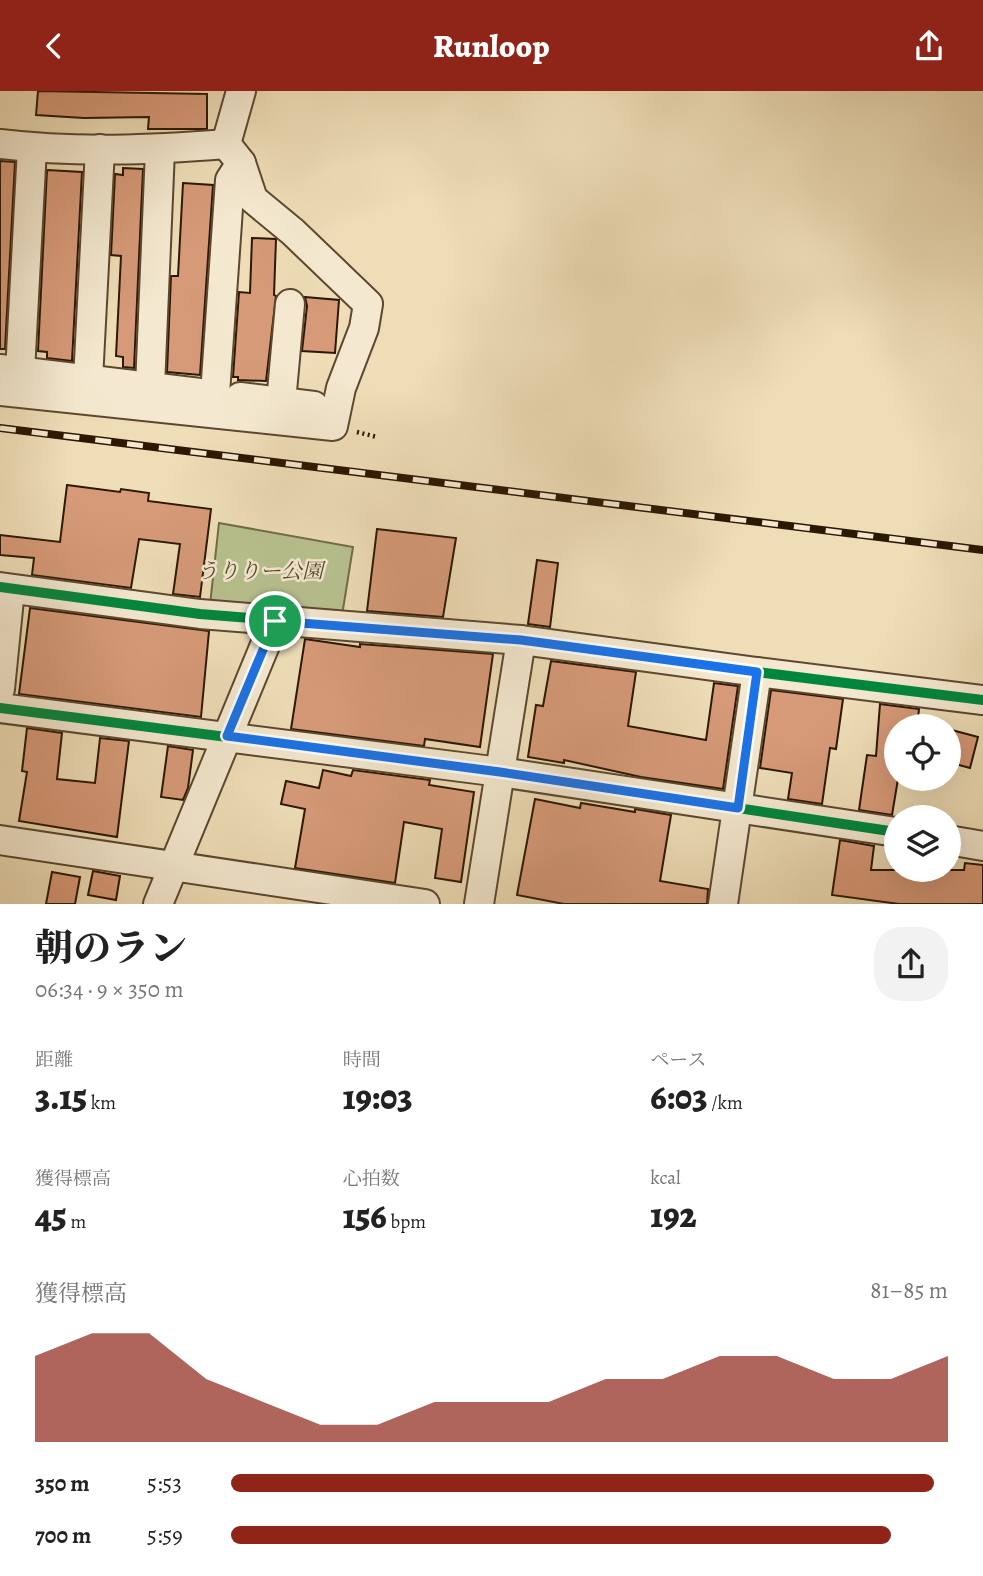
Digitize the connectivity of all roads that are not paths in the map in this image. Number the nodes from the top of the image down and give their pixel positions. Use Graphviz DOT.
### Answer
graph roads {
  1 [pos="241,91"];
  2 [pos="0,143"];
  3 [pos="32,148"];
  4 [pos="100,149"];
  5 [pos="160,150"];
  6 [pos="233,154"];
  7 [pos="290,304"];
  8 [pos="7,377"];
  9 [pos="88,380"];
  10 [pos="150,387"];
  11 [pos="215,394"];
  12 [pos="281,402"];
  13 [pos="314,406"];
  14 [pos="5,588"];
  15 [pos="275,621"];
  16 [pos="521,640"];
  17 [pos="757,672"];
  18 [pos="0,686"];
  19 [pos="983,700"];
  20 [pos="0,708"];
  21 [pos="227,736"];
  22 [pos="500,772"];
  23 [pos="738,808"];
  24 [pos="884,830"];
  25 [pos="0,840"];
  26 [pos="961,842"];
  27 [pos="983,846"];
  28 [pos="173,866"];
  29 [pos="158,904"];
  30 [pos="425,904"];
  31 [pos="479,904"];
  32 [pos="723,904"];
  1 -- 6 [label="street"];
  2 -- 3 [label="street"];
  3 -- 4 [label="street"];
  3 -- 8 [label="street"];
  4 -- 5 [label="street"];
  4 -- 9 [label="street"];
  5 -- 6 [label="street"];
  5 -- 10 [label="street"];
  6 -- 8 [label="street"];
  6 -- 11 [label="street"];
  7 -- 12 [label="street"];
  8 -- 9 [label="street"];
  9 -- 10 [label="street"];
  10 -- 11 [label="street"];
  11 -- 12 [label="street"];
  12 -- 13 [label="street"];
  14 -- 15 [label="street"];
  14 -- 18 [label="street"];
  15 -- 16 [label="street"];
  15 -- 21 [label="street"];
  16 -- 17 [label="street"];
  16 -- 22 [label="street"];
  17 -- 19 [label="street"];
  17 -- 23 [label="street"];
  20 -- 21 [label="street"];
  21 -- 22 [label="street"];
  21 -- 28 [label="street"];
  22 -- 23 [label="street"];
  22 -- 31 [label="street"];
  23 -- 24 [label="street"];
  23 -- 32 [label="street"];
  25 -- 28 [label="street"];
  26 -- 27 [label="street"];
  28 -- 29 [label="street"];
  28 -- 30 [label="street"];
}
